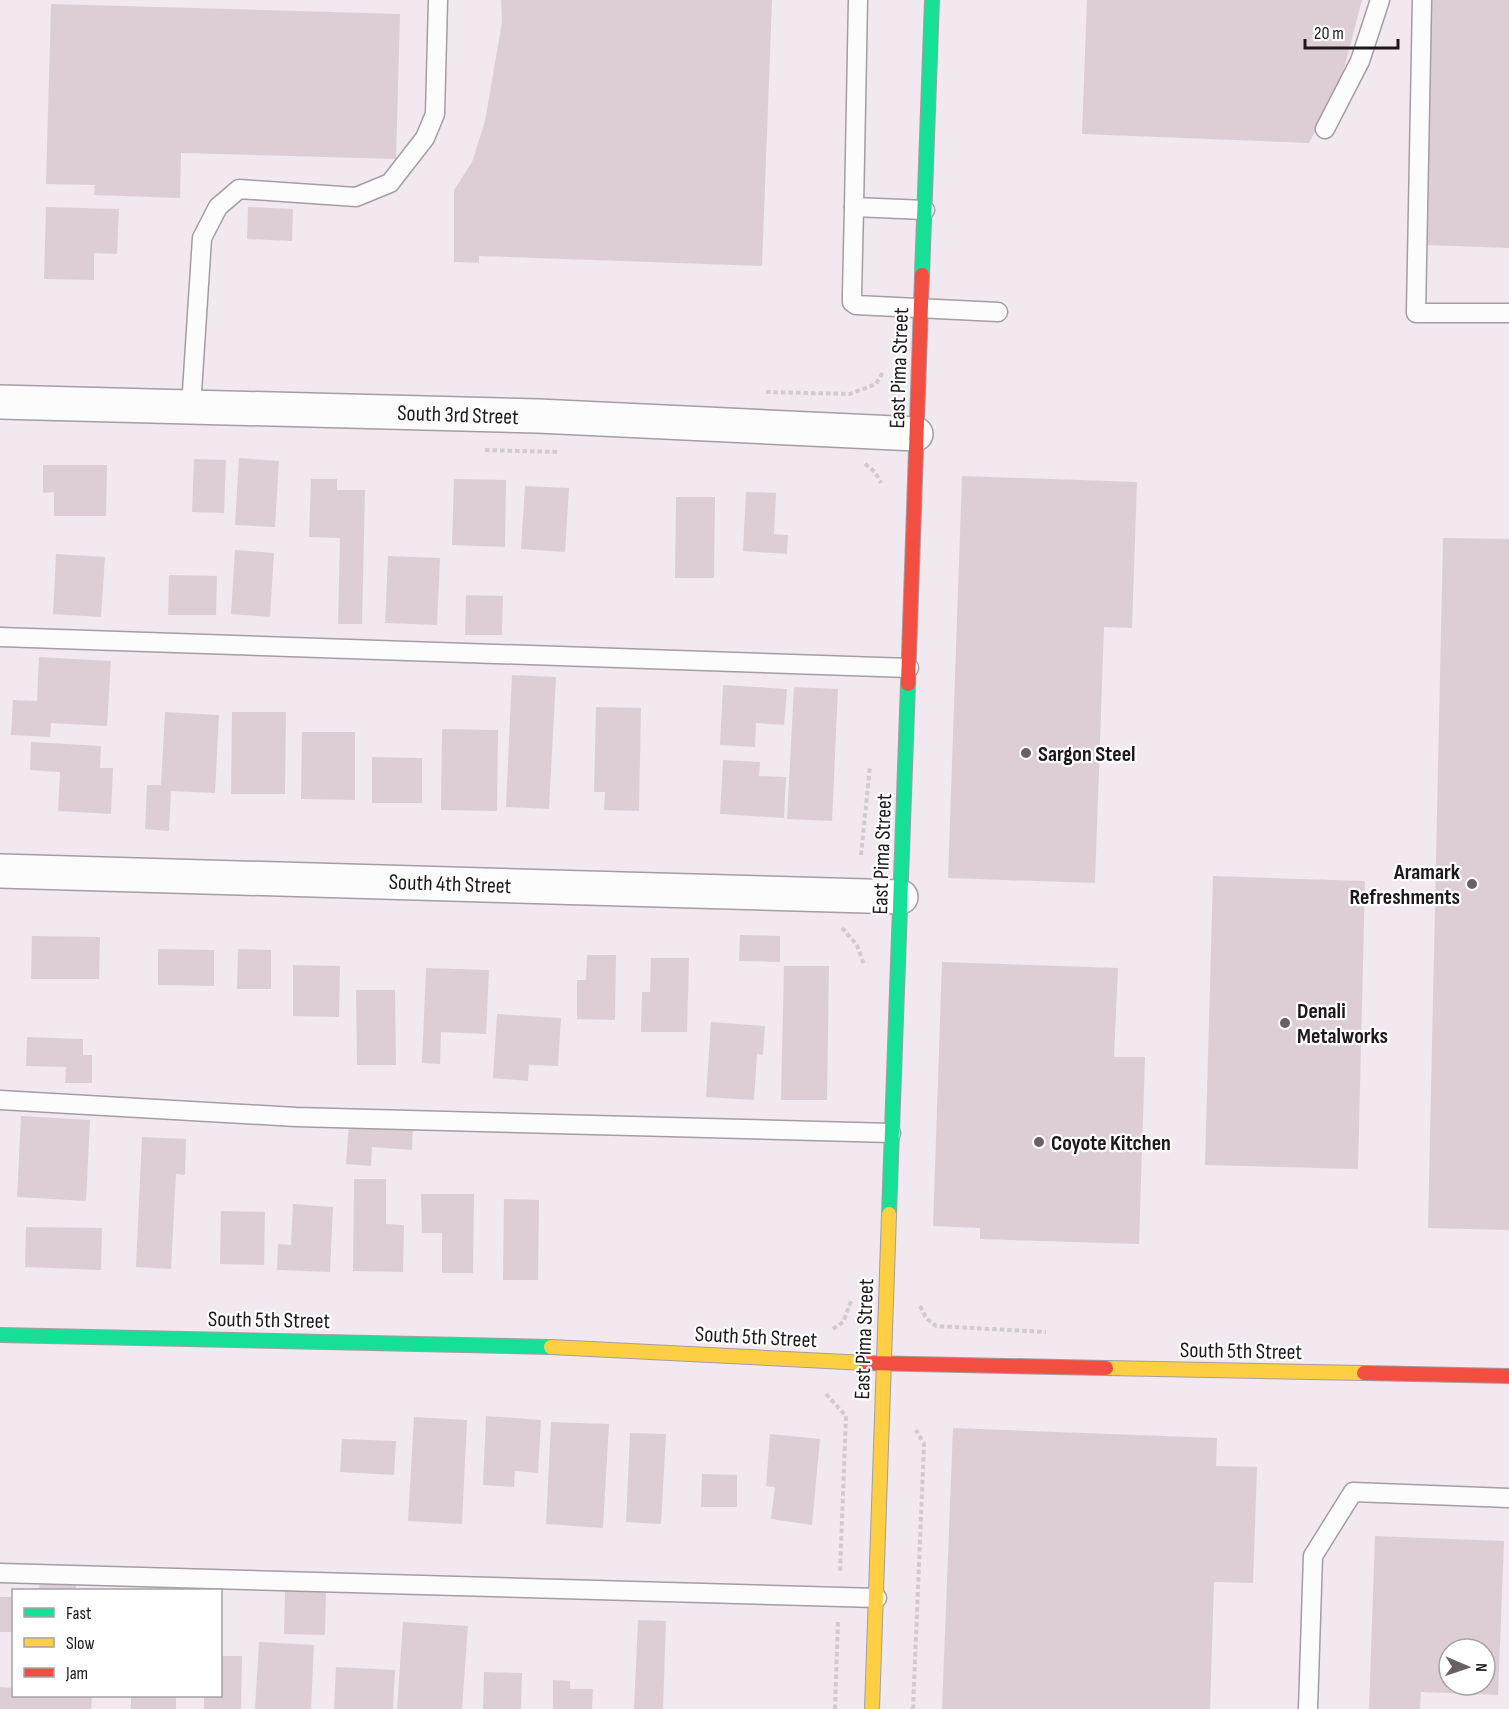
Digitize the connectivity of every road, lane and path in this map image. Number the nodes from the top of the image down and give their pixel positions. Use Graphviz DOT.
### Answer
graph roads {
  1 [pos="438,0"];
  2 [pos="858,0"];
  3 [pos="932,0"];
  4 [pos="1380,0"];
  5 [pos="1422,0"];
  6 [pos="1325,129"];
  7 [pos="854,207"];
  8 [pos="925,210"];
  9 [pos="921,309"];
  10 [pos="999,312"];
  11 [pos="1509,313"];
  12 [pos="0,402"];
  13 [pos="191,407"];
  14 [pos="916,434"];
  15 [pos="475,449"];
  16 [pos="569,452"];
  17 [pos="862,462"];
  18 [pos="882,492"];
  19 [pos="0,636"];
  20 [pos="909,668"];
  21 [pos="871,759"];
  22 [pos="861,855"];
  23 [pos="0,871"];
  24 [pos="901,897"];
  25 [pos="838,926"];
  26 [pos="857,931"];
  27 [pos="853,938"];
  28 [pos="864,971"];
  29 [pos="0,1100"];
  30 [pos="891,1134"];
  31 [pos="853,1297"];
  32 [pos="917,1297"];
  33 [pos="1056,1333"];
  34 [pos="824,1334"];
  35 [pos="0,1335"];
  36 [pos="883,1364"];
  37 [pos="1509,1376"];
  38 [pos="824,1392"];
  39 [pos="916,1430"];
  40 [pos="1509,1498"];
  41 [pos="0,1573"];
  42 [pos="839,1598"];
  43 [pos="877,1598"];
  44 [pos="835,1709"];
  45 [pos="872,1709"];
  46 [pos="912,1709"];
  47 [pos="1308,1709"];
  1 -- 13 [label="lane"];
  2 -- 7 [label="lane"];
  3 -- 8 [label="street, East Pima Street"];
  4 -- 6 [label="lane"];
  5 -- 11 [label="lane"];
  7 -- 8 [label="lane"];
  7 -- 9 [label="lane"];
  8 -- 9 [label="street, East Pima Street"];
  9 -- 10 [label="lane"];
  9 -- 14 [label="street, East Pima Street"];
  12 -- 13 [label="street, South 3rd Street"];
  13 -- 14 [label="street, South 3rd Street"];
  14 -- 20 [label="street, East Pima Street"];
  15 -- 16 [label="path"];
  17 -- 18 [label="path"];
  19 -- 20 [label="lane"];
  20 -- 24 [label="street, East Pima Street"];
  21 -- 22 [label="path"];
  23 -- 24 [label="street, South 4th Street"];
  24 -- 30 [label="street, East Pima Street"];
  25 -- 27 [label="path"];
  26 -- 27 [label="path"];
  27 -- 28 [label="path"];
  29 -- 30 [label="lane"];
  30 -- 36 [label="street, East Pima Street"];
  31 -- 34 [label="path"];
  32 -- 33 [label="path"];
  35 -- 36 [label="street, South 5th Street"];
  36 -- 37 [label="street, South 5th Street"];
  36 -- 43 [label="street, East Pima Street"];
  38 -- 42 [label="path"];
  39 -- 46 [label="path"];
  40 -- 47 [label="lane"];
  41 -- 42 [label="lane"];
  42 -- 43 [label="lane"];
  42 -- 44 [label="path"];
  43 -- 45 [label="street, East Pima Street"];
}
